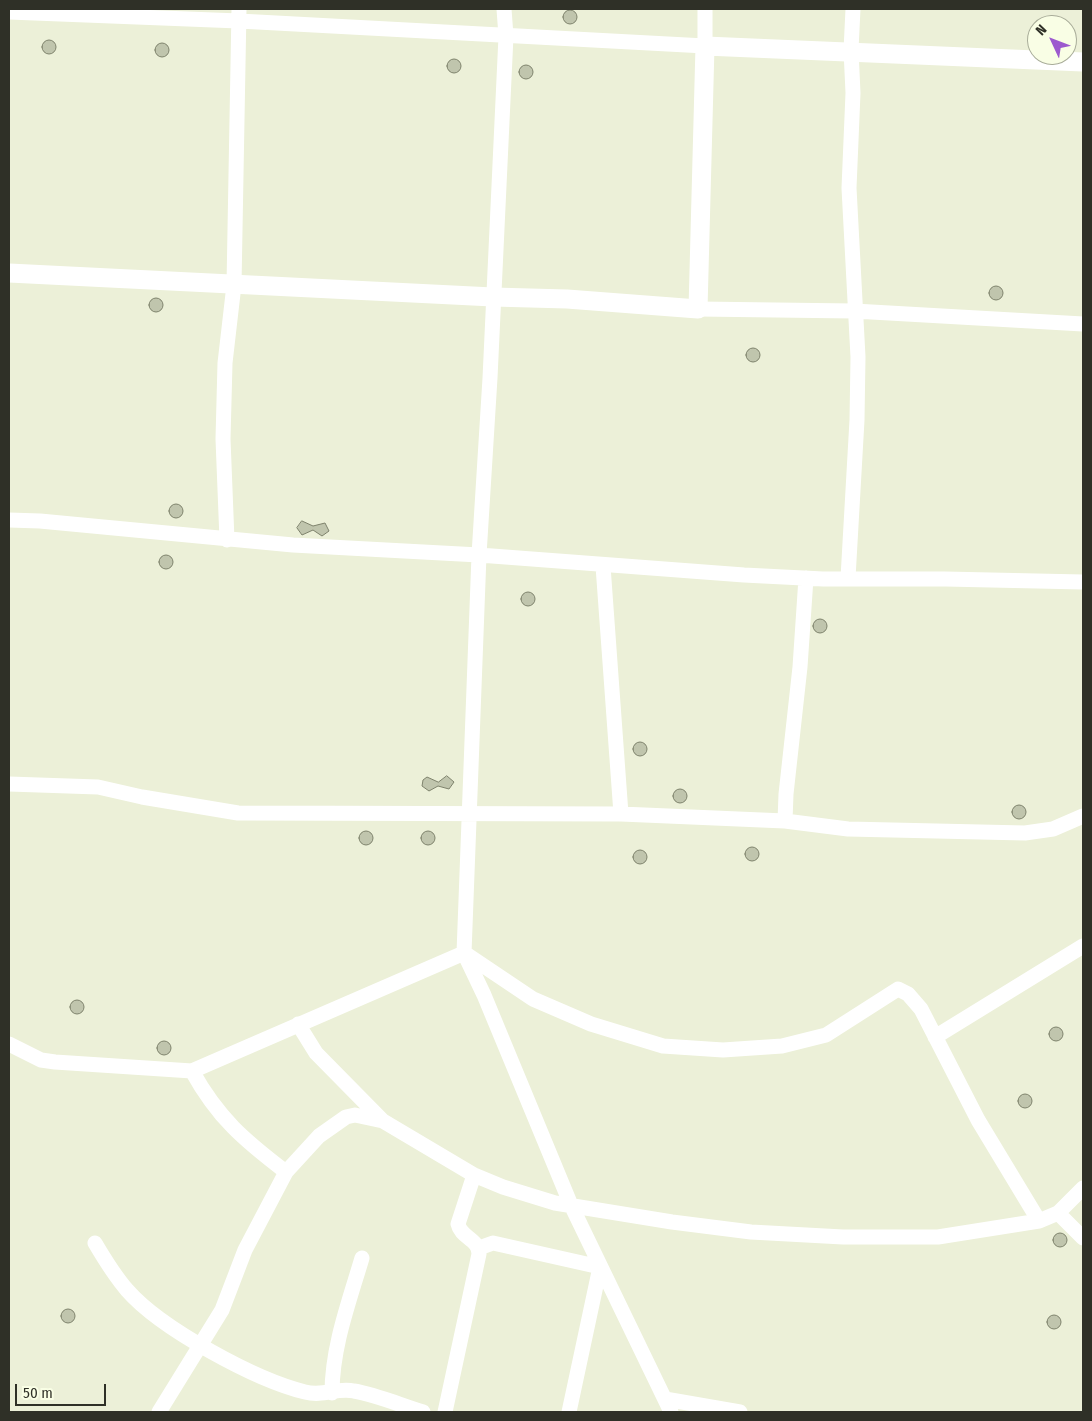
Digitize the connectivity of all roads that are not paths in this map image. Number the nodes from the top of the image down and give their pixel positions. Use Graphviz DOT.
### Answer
graph roads {
  1 [pos="504,9"];
  2 [pos="705,9"];
  3 [pos="853,9"];
  4 [pos="9,12"];
  5 [pos="239,15"];
  6 [pos="506,36"];
  7 [pos="705,46"];
  8 [pos="851,50"];
  9 [pos="1083,62"];
  10 [pos="9,273"];
  11 [pos="234,284"];
  12 [pos="493,298"];
  13 [pos="698,310"];
  14 [pos="854,311"];
  15 [pos="1083,324"];
  16 [pos="9,520"];
  17 [pos="228,540"];
  18 [pos="479,555"];
  19 [pos="603,566"];
  20 [pos="806,578"];
  21 [pos="848,578"];
  22 [pos="1083,582"];
  23 [pos="9,784"];
  24 [pos="621,814"];
  25 [pos="471,815"];
  26 [pos="1083,816"];
  27 [pos="785,821"];
  28 [pos="1083,946"];
  29 [pos="464,953"];
  30 [pos="298,1024"];
  31 [pos="935,1036"];
  32 [pos="9,1044"];
  33 [pos="192,1072"];
  34 [pos="382,1121"];
  35 [pos="286,1172"];
  36 [pos="474,1175"];
  37 [pos="1083,1188"];
  38 [pos="571,1205"];
  39 [pos="1058,1213"];
  40 [pos="1039,1221"];
  41 [pos="1083,1238"];
  42 [pos="95,1243"];
  43 [pos="479,1248"];
  44 [pos="362,1258"];
  45 [pos="600,1267"];
  46 [pos="200,1346"];
  47 [pos="332,1393"];
  48 [pos="668,1405"];
  49 [pos="159,1412"];
  50 [pos="423,1412"];
  51 [pos="445,1412"];
  52 [pos="569,1412"];
  53 [pos="740,1412"];
  1 -- 6 [label="street"];
  2 -- 7 [label="street"];
  3 -- 8 [label="street"];
  4 -- 5 [label="street"];
  5 -- 6 [label="street"];
  5 -- 11 [label="street"];
  6 -- 7 [label="street"];
  6 -- 12 [label="street"];
  7 -- 8 [label="street"];
  7 -- 13 [label="street"];
  8 -- 9 [label="street"];
  8 -- 14 [label="street"];
  10 -- 11 [label="street"];
  11 -- 12 [label="street"];
  11 -- 17 [label="street"];
  12 -- 13 [label="street"];
  12 -- 18 [label="street"];
  13 -- 14 [label="street"];
  14 -- 15 [label="street"];
  14 -- 21 [label="street"];
  16 -- 17 [label="street"];
  17 -- 18 [label="street"];
  18 -- 19 [label="street"];
  18 -- 25 [label="street"];
  19 -- 20 [label="street"];
  19 -- 24 [label="street"];
  20 -- 21 [label="street"];
  20 -- 27 [label="street"];
  21 -- 22 [label="street"];
  23 -- 25 [label="street"];
  24 -- 25 [label="street"];
  24 -- 27 [label="street"];
  25 -- 29 [label="street"];
  26 -- 27 [label="street"];
  28 -- 31 [label="street"];
  29 -- 30 [label="street"];
  29 -- 31 [label="street"];
  29 -- 38 [label="street"];
  30 -- 33 [label="street"];
  30 -- 34 [label="street"];
  31 -- 40 [label="street"];
  32 -- 33 [label="street"];
  33 -- 35 [label="street"];
  34 -- 35 [label="street"];
  34 -- 36 [label="street"];
  35 -- 46 [label="street"];
  36 -- 38 [label="street"];
  36 -- 43 [label="street"];
  37 -- 39 [label="street"];
  38 -- 40 [label="street"];
  38 -- 45 [label="street"];
  39 -- 40 [label="street"];
  39 -- 41 [label="street"];
  42 -- 46 [label="street"];
  43 -- 45 [label="street"];
  43 -- 51 [label="street"];
  44 -- 47 [label="street"];
  45 -- 48 [label="street"];
  45 -- 52 [label="street"];
  46 -- 47 [label="street"];
  46 -- 49 [label="street"];
  47 -- 50 [label="street"];
  48 -- 53 [label="street"];
}
